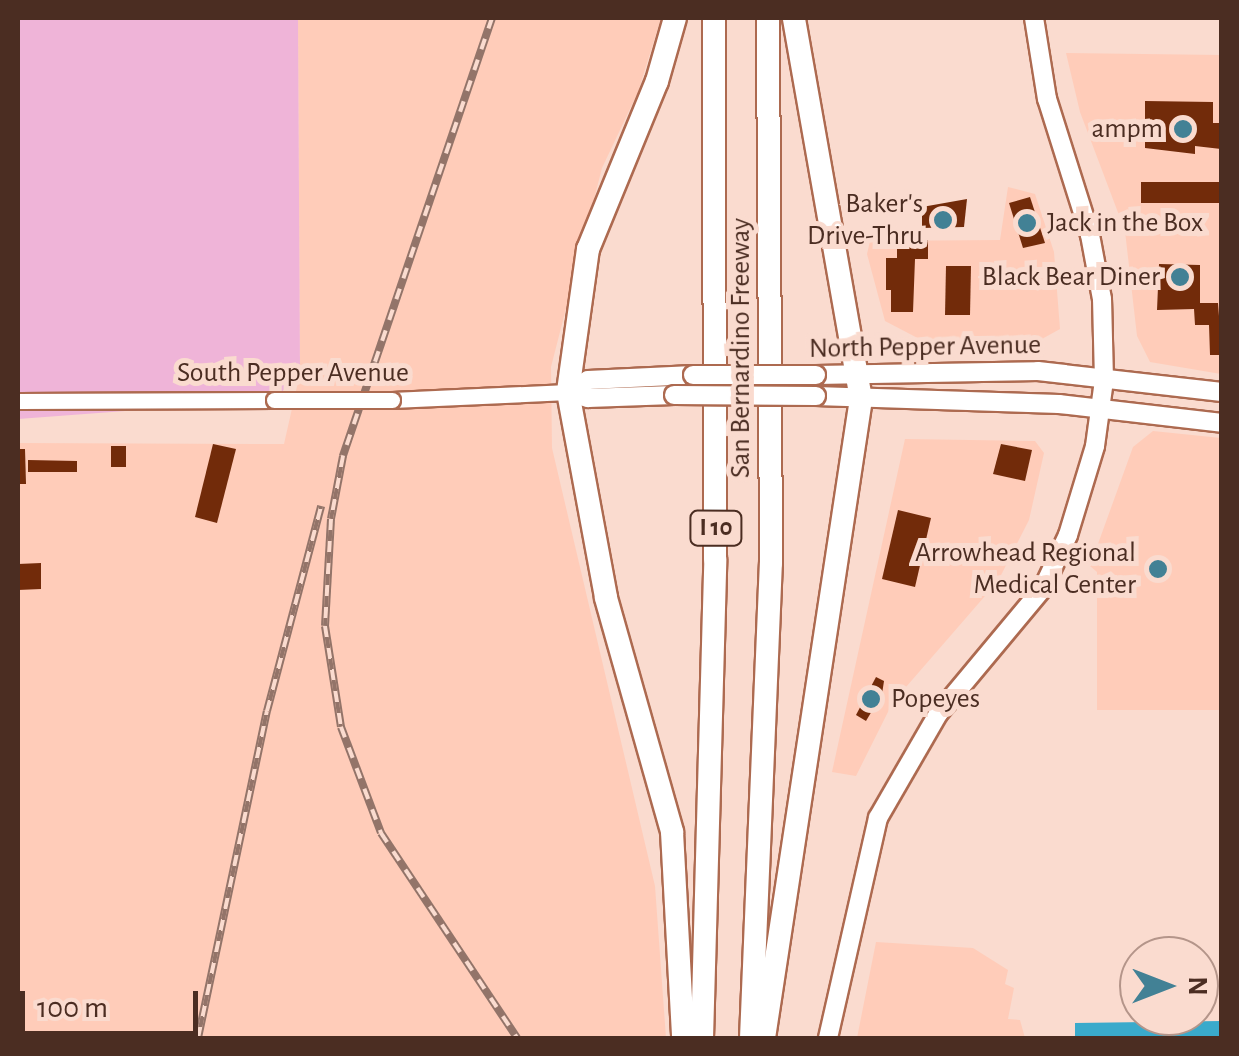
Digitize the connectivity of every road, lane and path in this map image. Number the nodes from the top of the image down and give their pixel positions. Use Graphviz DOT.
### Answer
graph roads {
  1 [pos="675,18"];
  2 [pos="714,18"];
  3 [pos="768,18"];
  4 [pos="794,18"];
  5 [pos="1034,18"];
  6 [pos="862,374"];
  7 [pos="748,375"];
  8 [pos="1104,380"];
  9 [pos="568,392"];
  10 [pos="1222,392"];
  11 [pos="748,395"];
  12 [pos="861,398"];
  13 [pos="18,401"];
  14 [pos="1100,410"];
  15 [pos="1222,422"];
  16 [pos="683,1038"];
  17 [pos="702,1038"];
  18 [pos="751,1038"];
  19 [pos="764,1038"];
  20 [pos="828,1038"];
  1 -- 9 [label="highway"];
  2 -- 17 [label="highway, San Bernardino Freeway / I 10"];
  3 -- 18 [label="highway, San Bernardino Freeway / I 10"];
  4 -- 6 [label="highway"];
  5 -- 8 [label="main road"];
  6 -- 7 [label="main road, North Pepper Avenue, bridge"];
  6 -- 8 [label="main road, North Pepper Avenue"];
  6 -- 12 [label="highway"];
  7 -- 9 [label="main road, South Pepper Avenue, bridge"];
  8 -- 10 [label="main road, North Pepper Avenue"];
  8 -- 14 [label="main road"];
  9 -- 11 [label="main road, South Pepper Avenue, bridge"];
  9 -- 13 [label="street, South Pepper Avenue, bridge"];
  9 -- 16 [label="highway"];
  11 -- 12 [label="main road, North Pepper Avenue, bridge"];
  12 -- 14 [label="main road, North Pepper Avenue"];
  12 -- 19 [label="highway"];
  14 -- 15 [label="main road, North Pepper Avenue"];
  14 -- 20 [label="main road"];
}
